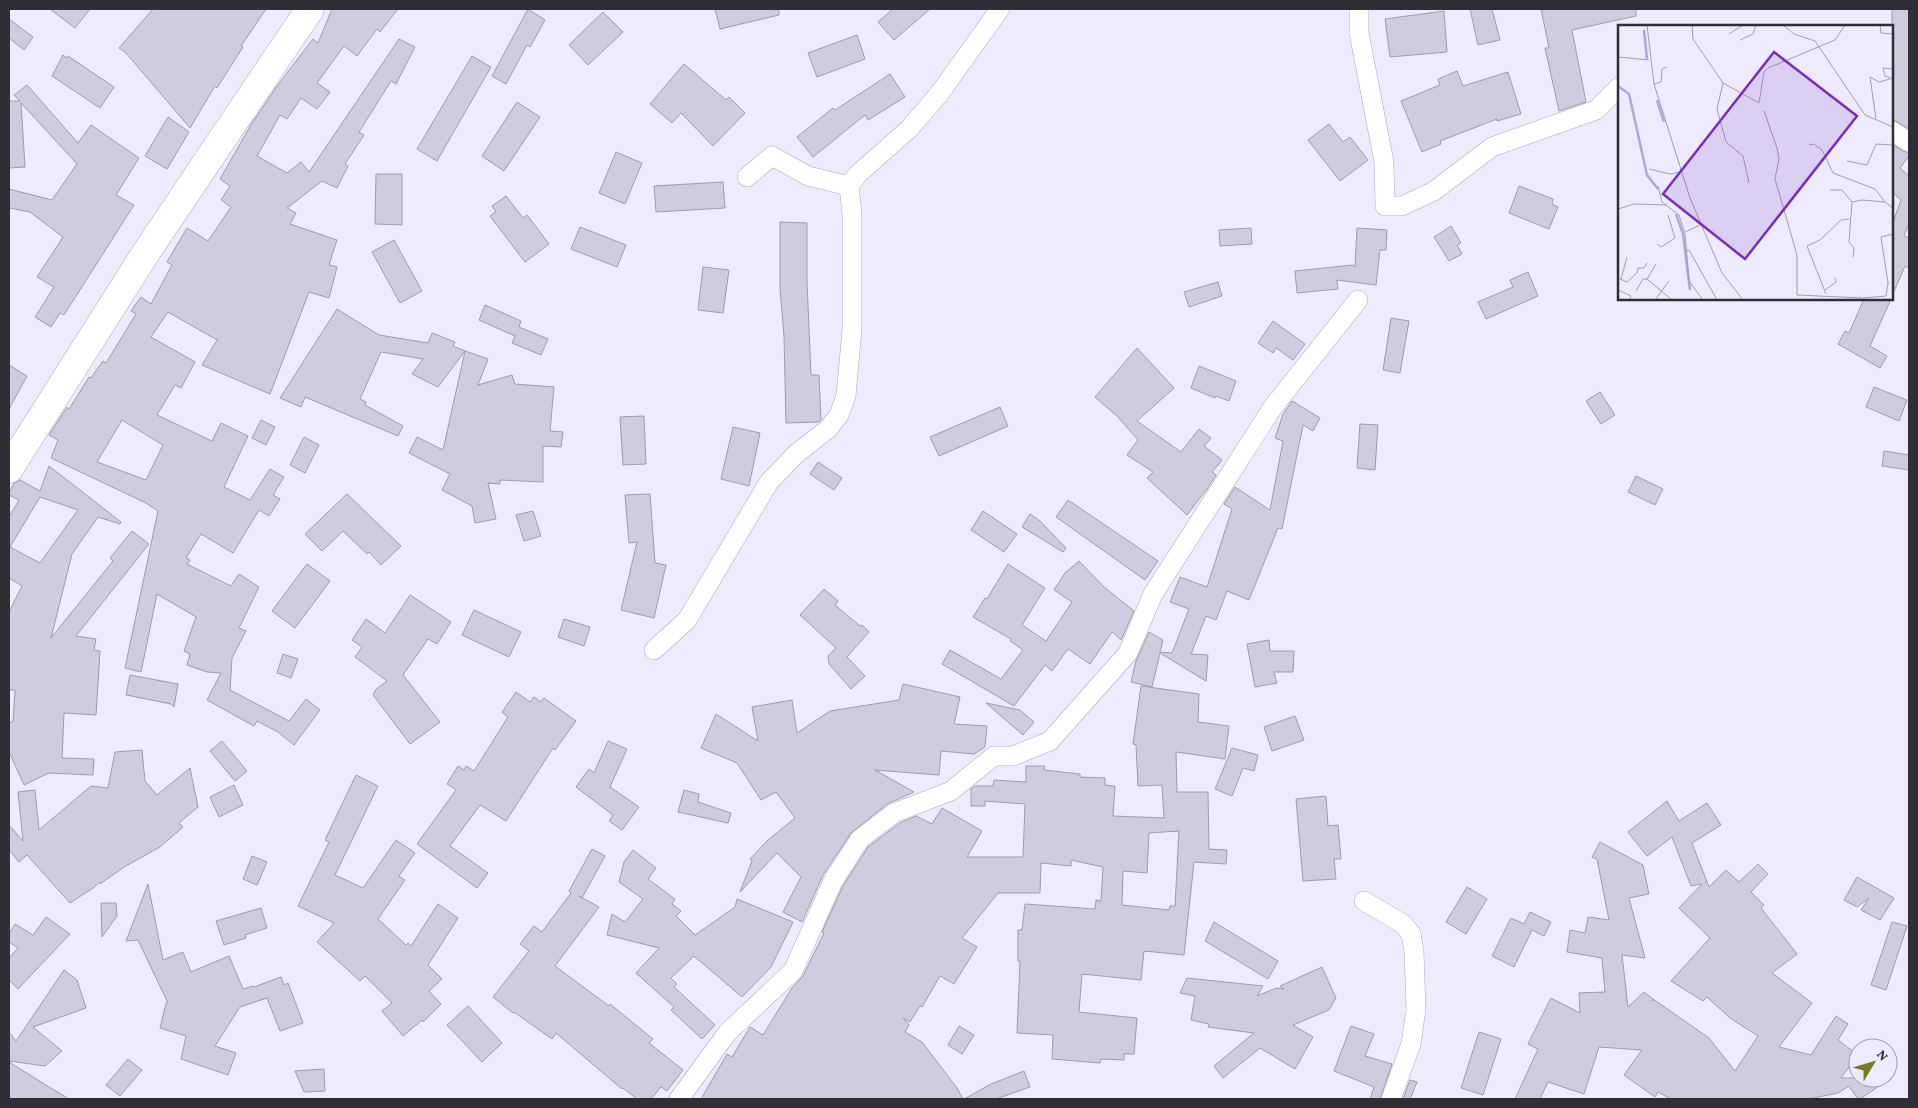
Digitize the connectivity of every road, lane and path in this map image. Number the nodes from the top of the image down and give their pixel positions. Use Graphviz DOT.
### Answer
graph roads {
  1 [pos="310,9"];
  2 [pos="1000,9"];
  3 [pos="1359,9"];
  4 [pos="1618,88"];
  5 [pos="1893,132"];
  6 [pos="1909,142"];
  7 [pos="747,177"];
  8 [pos="849,186"];
  9 [pos="1358,300"];
  10 [pos="9,469"];
  11 [pos="654,650"];
  12 [pos="1364,901"];
  13 [pos="679,1099"];
  14 [pos="1390,1099"];
  1 -- 10 [label="main road"];
  2 -- 8 [label="street"];
  3 -- 4 [label="street"];
  5 -- 6 [label="street"];
  7 -- 8 [label="street"];
  8 -- 11 [label="street"];
  9 -- 13 [label="street"];
  12 -- 14 [label="street"];
}
